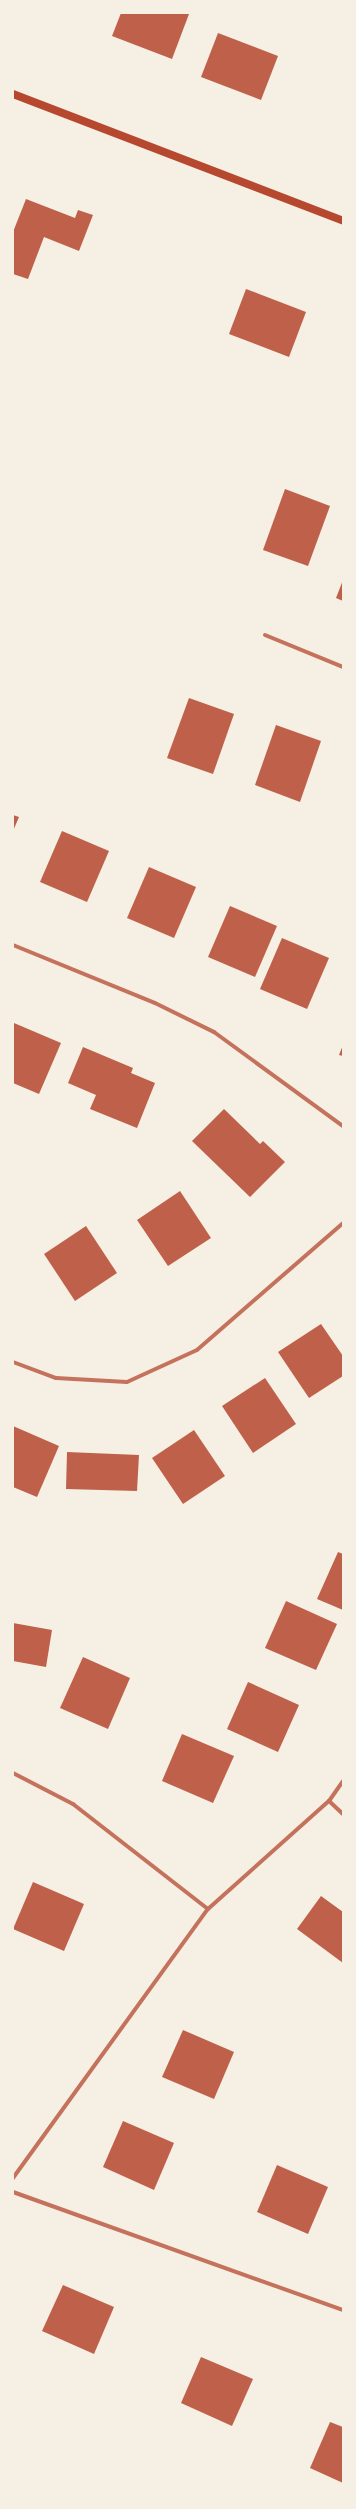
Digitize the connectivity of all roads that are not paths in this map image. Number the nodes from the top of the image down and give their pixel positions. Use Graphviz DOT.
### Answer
graph roads {
  1 [pos="13,94"];
  2 [pos="343,221"];
  3 [pos="265,635"];
  4 [pos="343,667"];
  5 [pos="13,945"];
  6 [pos="343,1126"];
  7 [pos="343,1223"];
  8 [pos="13,1362"];
  9 [pos="13,1773"];
  10 [pos="343,1781"];
  11 [pos="329,1801"];
  12 [pos="343,1814"];
  13 [pos="208,1909"];
  14 [pos="13,2178"];
  15 [pos="13,2192"];
  16 [pos="343,2310"];
  1 -- 2 [label="main road"];
  3 -- 4 [label="street"];
  5 -- 6 [label="street"];
  7 -- 8 [label="street"];
  9 -- 13 [label="street"];
  10 -- 11 [label="street"];
  11 -- 12 [label="street"];
  11 -- 13 [label="street"];
  13 -- 14 [label="street"];
  15 -- 16 [label="street"];
}
